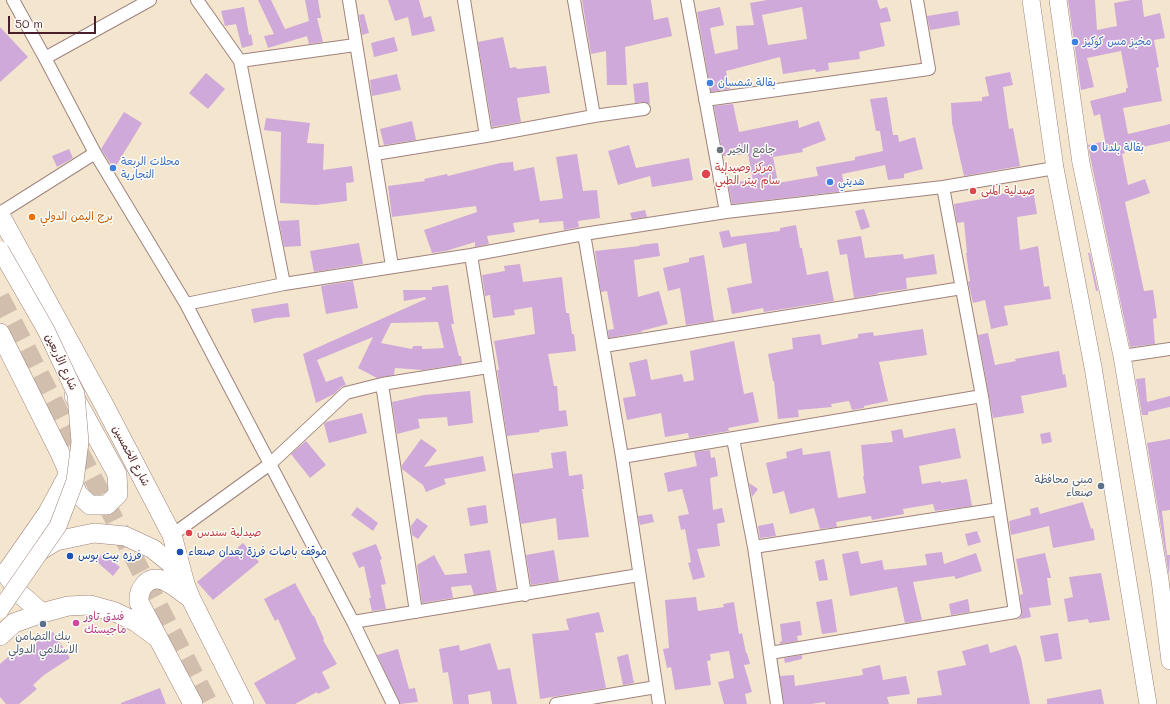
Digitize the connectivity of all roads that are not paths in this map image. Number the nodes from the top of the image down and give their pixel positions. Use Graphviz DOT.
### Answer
graph roads {
  1 [pos="13,0"];
  2 [pos="150,0"];
  3 [pos="197,0"];
  4 [pos="349,0"];
  5 [pos="464,0"];
  6 [pos="574,0"];
  7 [pos="687,0"];
  8 [pos="917,0"];
  9 [pos="1031,0"];
  10 [pos="1058,0"];
  11 [pos="355,45"];
  12 [pos="45,58"];
  13 [pos="240,61"];
  14 [pos="705,100"];
  15 [pos="644,109"];
  16 [pos="594,116"];
  17 [pos="486,136"];
  18 [pos="95,153"];
  19 [pos="375,154"];
  20 [pos="1081,163"];
  21 [pos="1055,168"];
  22 [pos="943,187"];
  23 [pos="726,212"];
  24 [pos="0,214"];
  25 [pos="584,234"];
  26 [pos="0,250"];
  27 [pos="471,254"];
  28 [pos="0,263"];
  29 [pos="392,266"];
  30 [pos="284,284"];
  31 [pos="962,288"];
  32 [pos="186,304"];
  33 [pos="0,333"];
  34 [pos="604,346"];
  35 [pos="1170,349"];
  36 [pos="1122,356"];
  37 [pos="488,367"];
  38 [pos="382,384"];
  39 [pos="982,396"];
  40 [pos="733,439"];
  41 [pos="60,453"];
  42 [pos="622,458"];
  43 [pos="270,464"];
  44 [pos="999,509"];
  45 [pos="172,535"];
  46 [pos="754,547"];
  47 [pos="3,576"];
  48 [pos="639,576"];
  49 [pos="1165,580"];
  50 [pos="188,591"];
  51 [pos="0,595"];
  52 [pos="525,595"];
  53 [pos="0,610"];
  54 [pos="416,612"];
  55 [pos="42,613"];
  56 [pos="353,622"];
  57 [pos="14,623"];
  58 [pos="0,636"];
  59 [pos="159,638"];
  60 [pos="770,653"];
  61 [pos="1170,661"];
  62 [pos="656,687"];
  63 [pos="193,704"];
  64 [pos="244,704"];
  65 [pos="393,704"];
  66 [pos="556,704"];
  67 [pos="659,704"];
  68 [pos="777,704"];
  69 [pos="1148,704"];
  1 -- 12 [label="street"];
  2 -- 12 [label="street"];
  3 -- 13 [label="street"];
  4 -- 11 [label="street"];
  5 -- 17 [label="street"];
  6 -- 16 [label="street"];
  7 -- 14 [label="street"];
  8 -- 14 [label="street"];
  9 -- 21 [label="street"];
  10 -- 20 [label="street"];
  11 -- 13 [label="street"];
  11 -- 19 [label="street"];
  12 -- 18 [label="street"];
  13 -- 30 [label="street"];
  14 -- 23 [label="street"];
  15 -- 16 [label="street"];
  16 -- 17 [label="street"];
  17 -- 19 [label="street"];
  18 -- 24 [label="street"];
  18 -- 32 [label="street"];
  19 -- 29 [label="street"];
  20 -- 21 [label="street"];
  20 -- 36 [label="street"];
  21 -- 22 [label="street"];
  21 -- 69 [label="street"];
  22 -- 23 [label="street"];
  22 -- 31 [label="street"];
  23 -- 25 [label="street"];
  24 -- 45 [label="main road, شارع الخمسين"];
  25 -- 27 [label="street"];
  25 -- 34 [label="street"];
  26 -- 53 [label="street, شارع الأربعين, bridge"];
  27 -- 29 [label="street"];
  27 -- 37 [label="street"];
  28 -- 41 [label="main road"];
  29 -- 30 [label="street"];
  30 -- 32 [label="street"];
  31 -- 34 [label="street"];
  31 -- 39 [label="street"];
  32 -- 43 [label="street"];
  33 -- 41 [label="main road"];
  34 -- 42 [label="street"];
  35 -- 36 [label="street"];
  36 -- 49 [label="street"];
  37 -- 38 [label="street"];
  37 -- 52 [label="street"];
  38 -- 43 [label="street"];
  38 -- 54 [label="street"];
  39 -- 40 [label="street"];
  39 -- 44 [label="street"];
  40 -- 42 [label="street"];
  40 -- 46 [label="street"];
  41 -- 47 [label="street"];
  42 -- 48 [label="street"];
  43 -- 45 [label="street"];
  43 -- 56 [label="street"];
  44 -- 46 [label="street"];
  44 -- 60 [label="street"];
  45 -- 50 [label="main road, شارع الخمسين"];
  46 -- 60 [label="street"];
  47 -- 50 [label="main road"];
  47 -- 55 [label="main road"];
  48 -- 52 [label="street"];
  48 -- 62 [label="street"];
  49 -- 61 [label="street"];
  50 -- 59 [label="main road"];
  50 -- 64 [label="main road, شارع الخمسين"];
  51 -- 57 [label="main road"];
  52 -- 54 [label="street"];
  54 -- 56 [label="street"];
  55 -- 57 [label="main road"];
  55 -- 59 [label="main road"];
  56 -- 65 [label="street"];
  57 -- 58 [label="main road"];
  59 -- 63 [label="main road"];
  60 -- 68 [label="street"];
  62 -- 66 [label="street"];
  62 -- 67 [label="street"];
}
